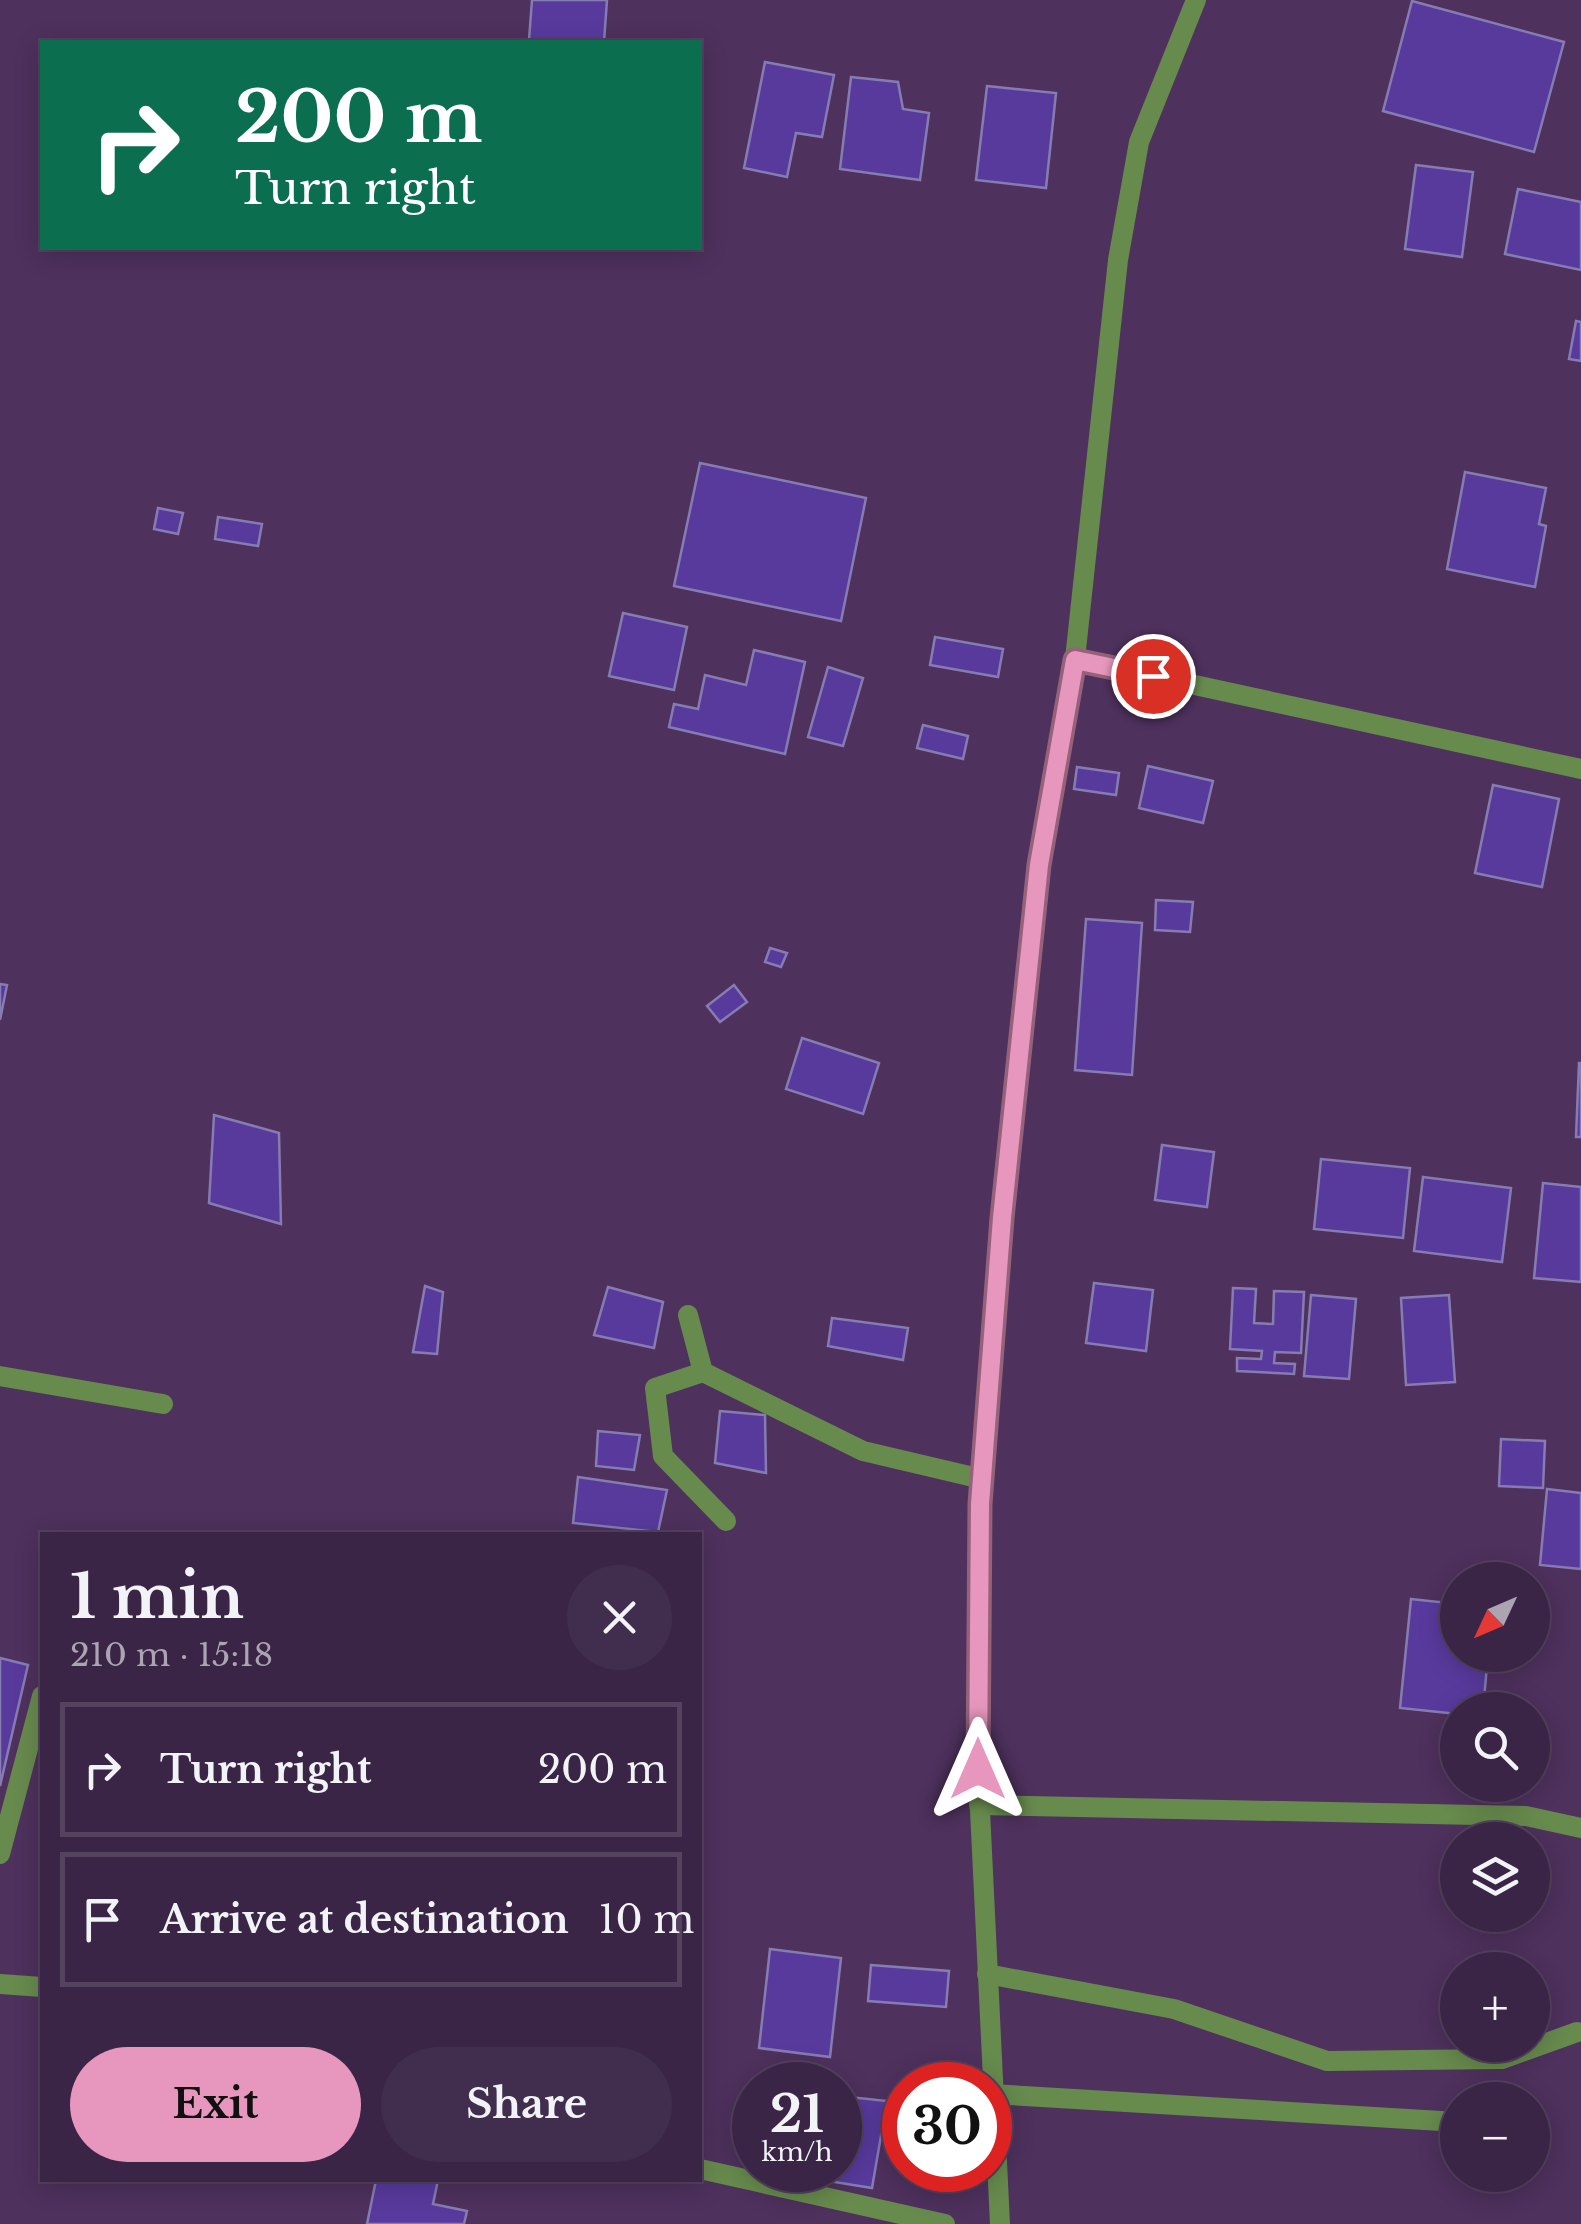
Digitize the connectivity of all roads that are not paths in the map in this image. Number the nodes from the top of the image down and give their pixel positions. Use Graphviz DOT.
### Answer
graph roads {
  1 [pos="1196,0"];
  2 [pos="1075,660"];
  3 [pos="1581,770"];
  4 [pos="688,1315"];
  5 [pos="703,1372"];
  6 [pos="0,1376"];
  7 [pos="162,1404"];
  8 [pos="982,1479"];
  9 [pos="726,1521"];
  10 [pos="40,1704"];
  11 [pos="979,1805"];
  12 [pos="1581,1828"];
  13 [pos="0,1854"];
  14 [pos="987,1974"];
  15 [pos="0,1984"];
  16 [pos="40,1986"];
  17 [pos="1577,2032"];
  18 [pos="991,2062"];
  19 [pos="1012,2095"];
  20 [pos="1440,2121"];
  21 [pos="702,2169"];
  22 [pos="998,2192"];
  23 [pos="946,2224"];
  24 [pos="1000,2224"];
  1 -- 2 [label="street"];
  2 -- 3 [label="street"];
  2 -- 8 [label="street"];
  4 -- 5 [label="street"];
  5 -- 8 [label="street"];
  5 -- 9 [label="street"];
  6 -- 7 [label="street"];
  8 -- 11 [label="street"];
  10 -- 13 [label="street"];
  11 -- 12 [label="street"];
  11 -- 14 [label="street"];
  14 -- 17 [label="street"];
  14 -- 18 [label="street"];
  15 -- 16 [label="street"];
  19 -- 20 [label="street"];
  21 -- 23 [label="street"];
  22 -- 24 [label="street"];
}
